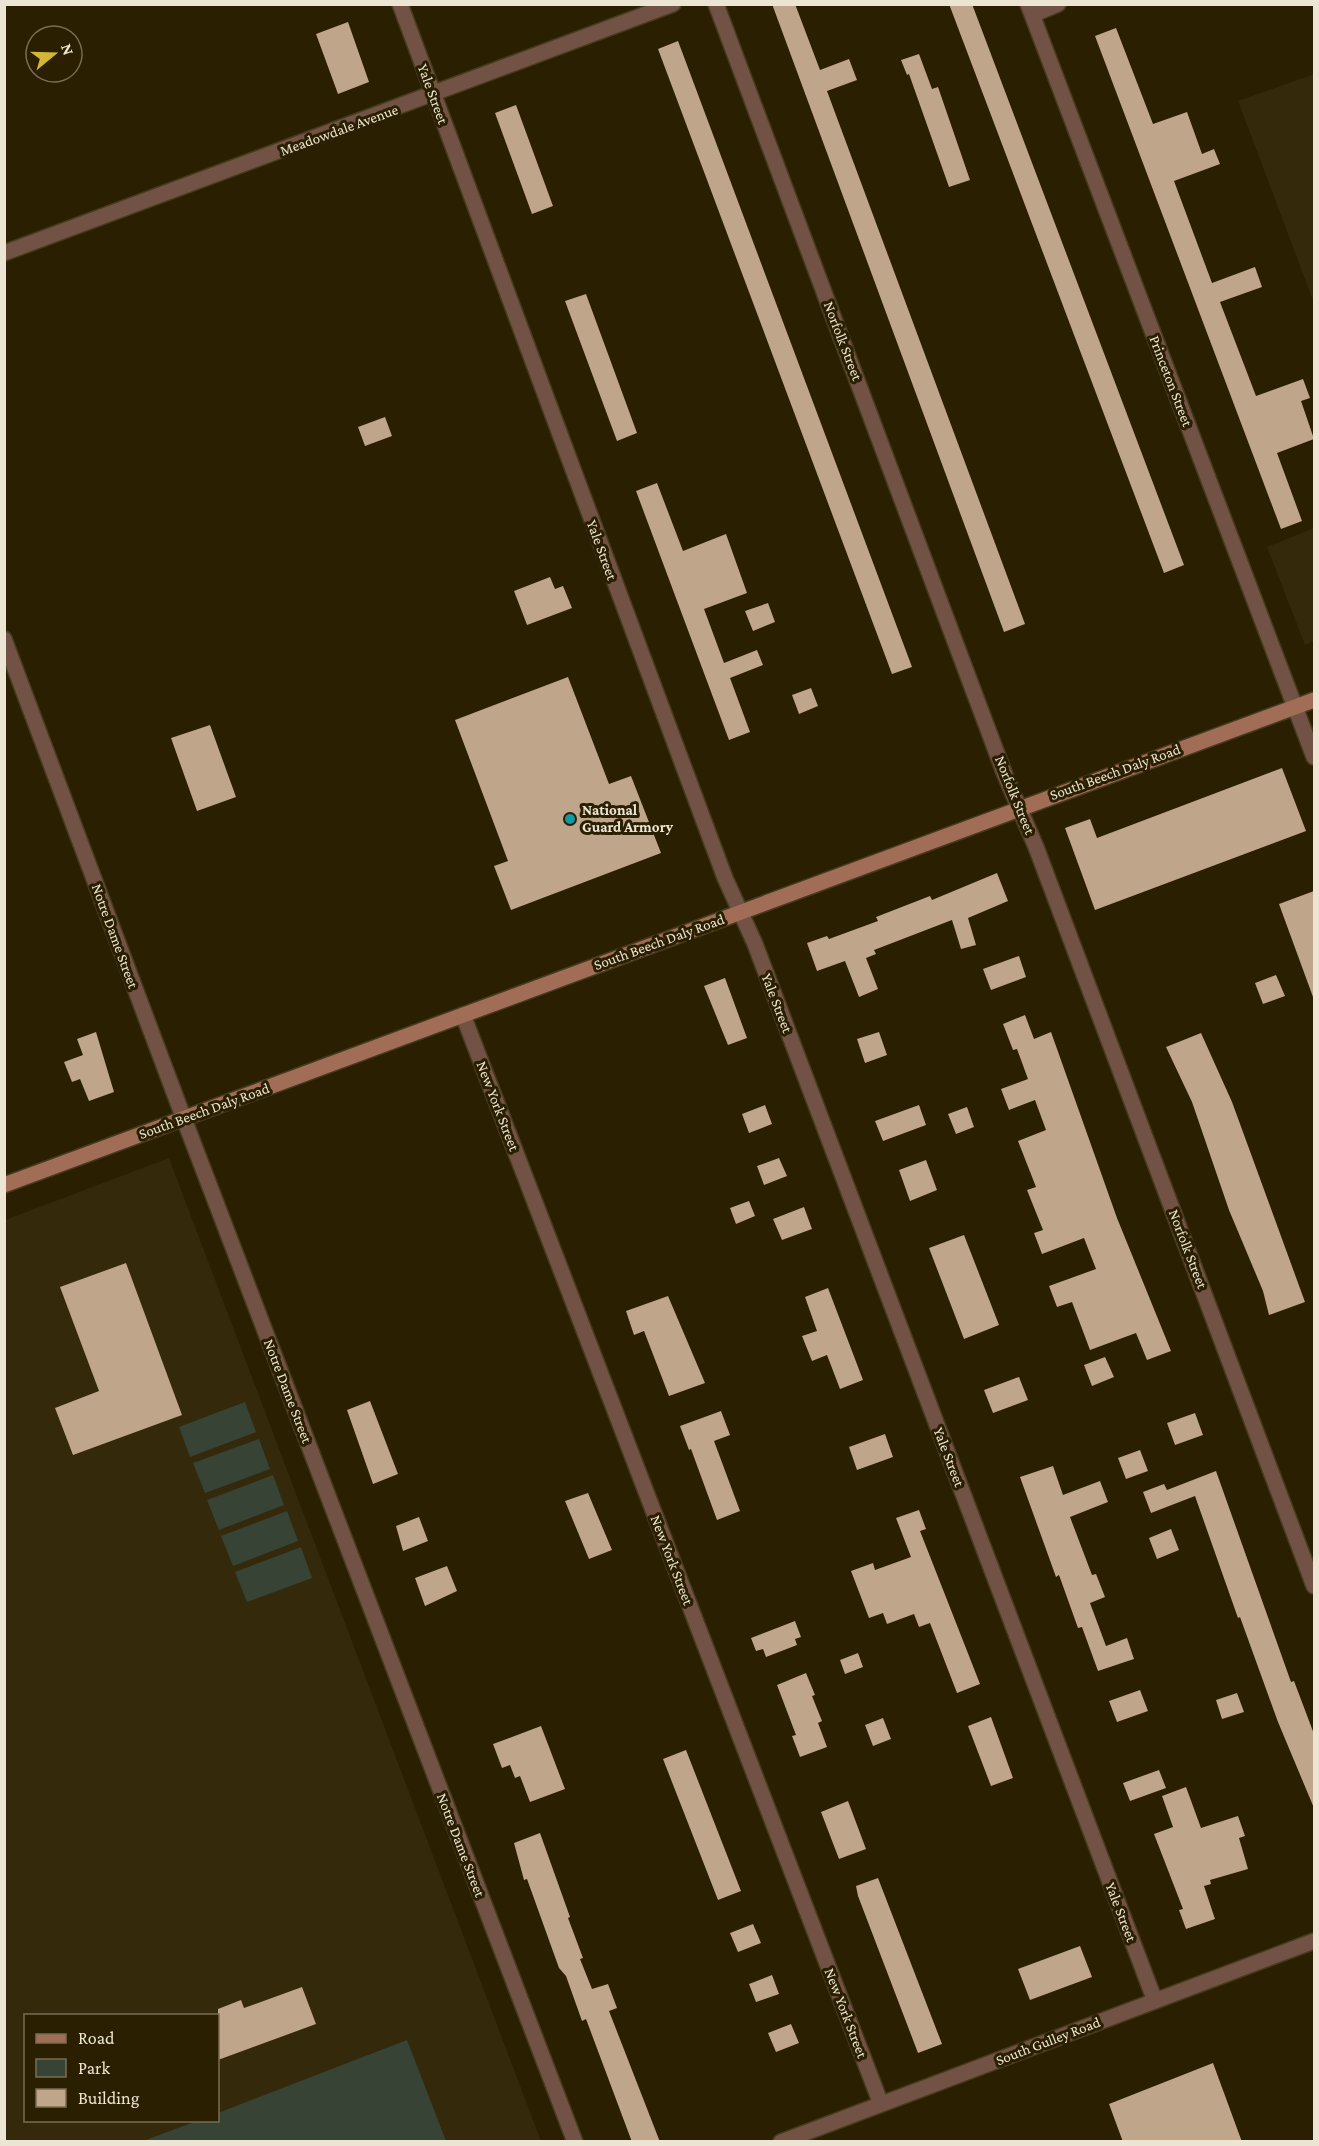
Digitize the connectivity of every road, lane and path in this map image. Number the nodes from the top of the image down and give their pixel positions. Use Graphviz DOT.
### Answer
graph roads {
  1 [pos="400,4"];
  2 [pos="673,4"];
  3 [pos="716,4"];
  4 [pos="1058,4"];
  5 [pos="1030,10"];
  6 [pos="434,96"];
  7 [pos="4,253"];
  8 [pos="4,639"];
  9 [pos="1314,700"];
  10 [pos="1294,707"];
  11 [pos="1314,757"];
  12 [pos="1019,807"];
  13 [pos="740,912"];
  14 [pos="463,1015"];
  15 [pos="183,1119"];
  16 [pos="4,1185"];
  17 [pos="1314,1586"];
  18 [pos="1314,1941"];
  19 [pos="1155,2001"];
  20 [pos="881,2104"];
  21 [pos="575,2142"];
  22 [pos="781,2142"];
  1 -- 6 [label="street, Yale Street"];
  2 -- 6 [label="street, Meadowdale Avenue"];
  3 -- 12 [label="street, Norfolk Street"];
  4 -- 5 [label="street"];
  5 -- 10 [label="street, Princeton Street"];
  6 -- 7 [label="street, Meadowdale Avenue"];
  6 -- 13 [label="street, Yale Street"];
  8 -- 15 [label="street, Notre Dame Street"];
  9 -- 10 [label="main road, South Beech Daly Road"];
  10 -- 11 [label="street, Princeton Street"];
  10 -- 12 [label="main road, South Beech Daly Road"];
  12 -- 13 [label="main road, South Beech Daly Road"];
  12 -- 17 [label="street, Norfolk Street"];
  13 -- 14 [label="main road, South Beech Daly Road"];
  13 -- 19 [label="street, Yale Street"];
  14 -- 15 [label="main road, South Beech Daly Road"];
  14 -- 20 [label="street, New York Street"];
  15 -- 16 [label="main road, South Beech Daly Road"];
  15 -- 21 [label="street, Notre Dame Street"];
  18 -- 19 [label="street, South Gulley Road"];
  19 -- 20 [label="street, South Gulley Road"];
  20 -- 22 [label="street, South Gulley Road"];
}
